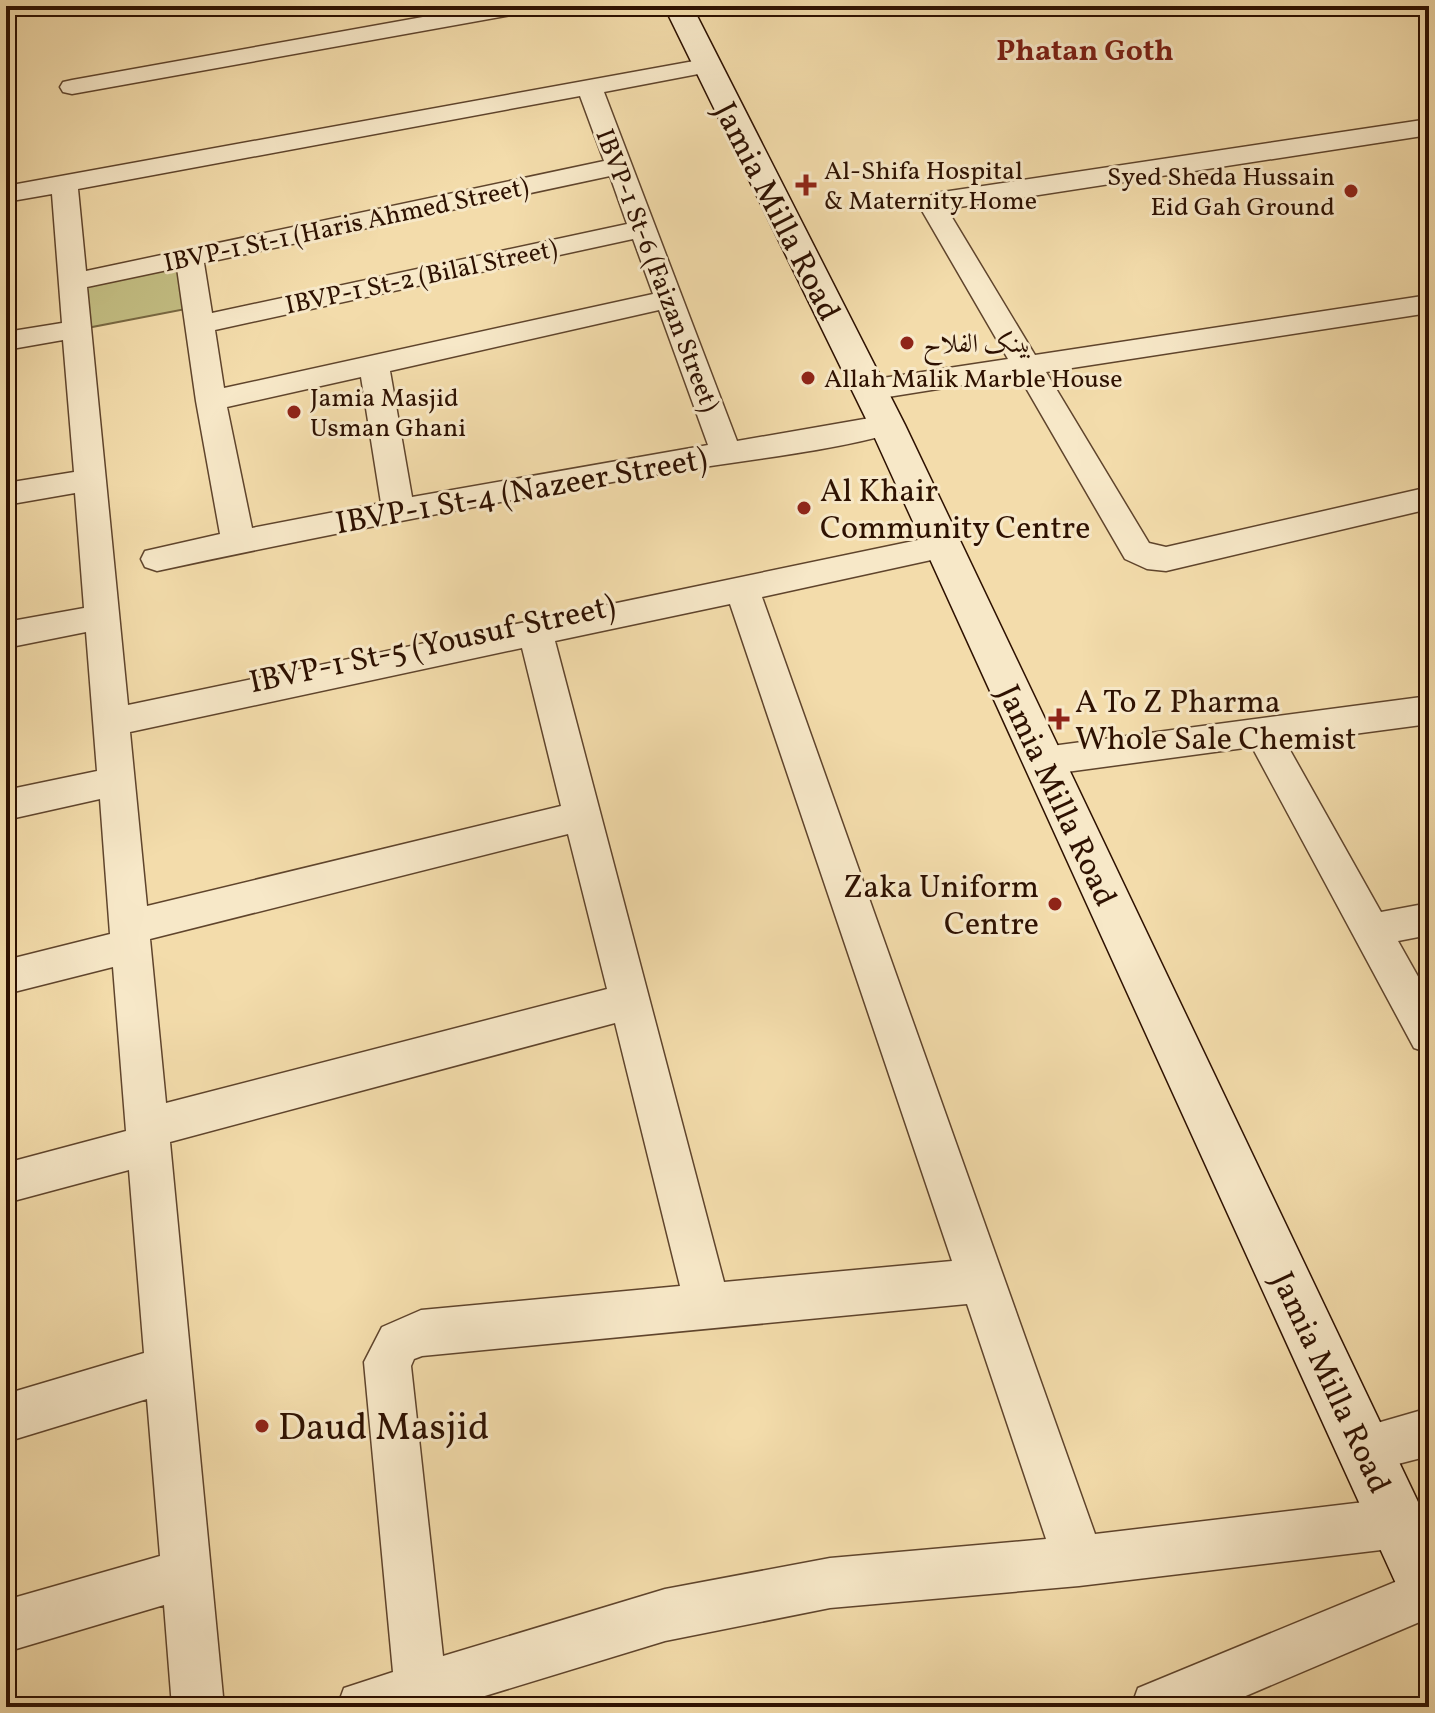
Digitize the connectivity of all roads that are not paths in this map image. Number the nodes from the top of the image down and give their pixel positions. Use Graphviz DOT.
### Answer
graph roads {
  1 [pos="523,6"];
  2 [pos="678,6"];
  3 [pos="705,66"];
  4 [pos="589,86"];
  5 [pos="72,87"];
  6 [pos="1429,127"];
  7 [pos="611,168"];
  8 [pos="64,184"];
  9 [pos="6,194"];
  10 [pos="643,229"];
  11 [pos="189,257"];
  12 [pos="73,282"];
  13 [pos="669,299"];
  14 [pos="1427,308"];
  15 [pos="200,324"];
  16 [pos="77,329"];
  17 [pos="6,341"];
  18 [pos="374,365"];
  19 [pos="1027,366"];
  20 [pos="211,401"];
  21 [pos="878,407"];
  22 [pos="727,454"];
  23 [pos="90,480"];
  24 [pos="6,494"];
  25 [pos="1429,498"];
  26 [pos="398,510"];
  27 [pos="238,541"];
  28 [pos="942,547"];
  29 [pos="157,559"];
  30 [pos="748,582"];
  31 [pos="103,617"];
  32 [pos="535,632"];
  33 [pos="6,635"];
  34 [pos="1429,710"];
  35 [pos="111,716"];
  36 [pos="1261,731"];
  37 [pos="1044,761"];
  38 [pos="117,781"];
  39 [pos="6,805"];
  40 [pos="582,816"];
  41 [pos="1429,919"];
  42 [pos="1371,930"];
  43 [pos="130,936"];
  44 [pos="6,977"];
  45 [pos="630,1001"];
  46 [pos="1429,1035"];
  47 [pos="148,1136"];
  48 [pos="6,1183"];
  49 [pos="982,1280"];
  50 [pos="708,1306"];
  51 [pos="169,1369"];
  52 [pos="6,1418"];
  53 [pos="1429,1432"];
  54 [pos="1363,1449"];
  55 [pos="1398,1523"];
  56 [pos="1079,1561"];
  57 [pos="186,1573"];
  58 [pos="1429,1591"];
  59 [pos="6,1626"];
  60 [pos="421,1689"];
  61 [pos="198,1707"];
  62 [pos="363,1707"];
  63 [pos="1157,1707"];
  1 -- 5 [label="street"];
  2 -- 3 [label="main road, Jamia Milla Road"];
  3 -- 4 [label="street"];
  3 -- 21 [label="main road, Jamia Milla Road"];
  4 -- 7 [label="street, IBVP-1 St-6 (Faizan Street)"];
  4 -- 8 [label="street"];
  6 -- 19 [label="street"];
  7 -- 10 [label="street, IBVP-1 St-6 (Faizan Street)"];
  7 -- 11 [label="street, IBVP-1 St-1 (Haris Ahmed Street)"];
  7 -- 12 [label="street"];
  8 -- 9 [label="street"];
  8 -- 12 [label="street"];
  10 -- 13 [label="street, IBVP-1 St-6 (Faizan Street)"];
  10 -- 15 [label="street, IBVP-1 St-2 (Bilal Street)"];
  11 -- 12 [label="street, IBVP-1 St-1 (Haris Ahmed Street)"];
  11 -- 15 [label="street"];
  12 -- 16 [label="street"];
  13 -- 18 [label="street"];
  13 -- 22 [label="street, IBVP-1 St-6 (Faizan Street)"];
  14 -- 19 [label="street, IBVP-1 St-4 (Nazeer Street)"];
  15 -- 20 [label="street"];
  16 -- 17 [label="street"];
  16 -- 23 [label="street"];
  18 -- 20 [label="street"];
  18 -- 26 [label="street"];
  19 -- 21 [label="street, IBVP-1 St-4 (Nazeer Street)"];
  19 -- 25 [label="street"];
  20 -- 27 [label="street"];
  21 -- 22 [label="street, IBVP-1 St-4 (Nazeer Street)"];
  21 -- 28 [label="main road, Jamia Milla Road"];
  22 -- 26 [label="street, IBVP-1 St-4 (Nazeer Street)"];
  23 -- 24 [label="street"];
  23 -- 31 [label="street"];
  26 -- 27 [label="street, IBVP-1 St-4 (Nazeer Street)"];
  27 -- 29 [label="street, IBVP-1 St-4 (Nazeer Street)"];
  28 -- 30 [label="street"];
  28 -- 37 [label="main road, Jamia Milla Road"];
  30 -- 32 [label="street"];
  30 -- 35 [label="street, IBVP-1 St-5 (Yousuf Street)"];
  30 -- 49 [label="street"];
  31 -- 33 [label="street"];
  31 -- 35 [label="street"];
  32 -- 35 [label="street"];
  32 -- 40 [label="street"];
  34 -- 36 [label="street"];
  35 -- 38 [label="street"];
  36 -- 37 [label="street"];
  36 -- 42 [label="street"];
  37 -- 54 [label="main road, Jamia Milla Road"];
  38 -- 39 [label="street"];
  38 -- 43 [label="street"];
  40 -- 43 [label="street"];
  40 -- 45 [label="street"];
  41 -- 42 [label="street"];
  42 -- 46 [label="street"];
  43 -- 44 [label="street"];
  43 -- 47 [label="street"];
  45 -- 47 [label="street"];
  45 -- 50 [label="street"];
  47 -- 48 [label="street"];
  47 -- 51 [label="street"];
  49 -- 50 [label="street"];
  49 -- 56 [label="street"];
  50 -- 60 [label="street"];
  51 -- 52 [label="street"];
  51 -- 57 [label="street"];
  53 -- 54 [label="street"];
  54 -- 55 [label="main road, Jamia Milla Road"];
  55 -- 56 [label="street"];
  55 -- 58 [label="main road, Jamia Milla Road"];
  56 -- 60 [label="street"];
  57 -- 59 [label="street"];
  57 -- 61 [label="street"];
  58 -- 63 [label="street"];
  60 -- 62 [label="street"];
}
